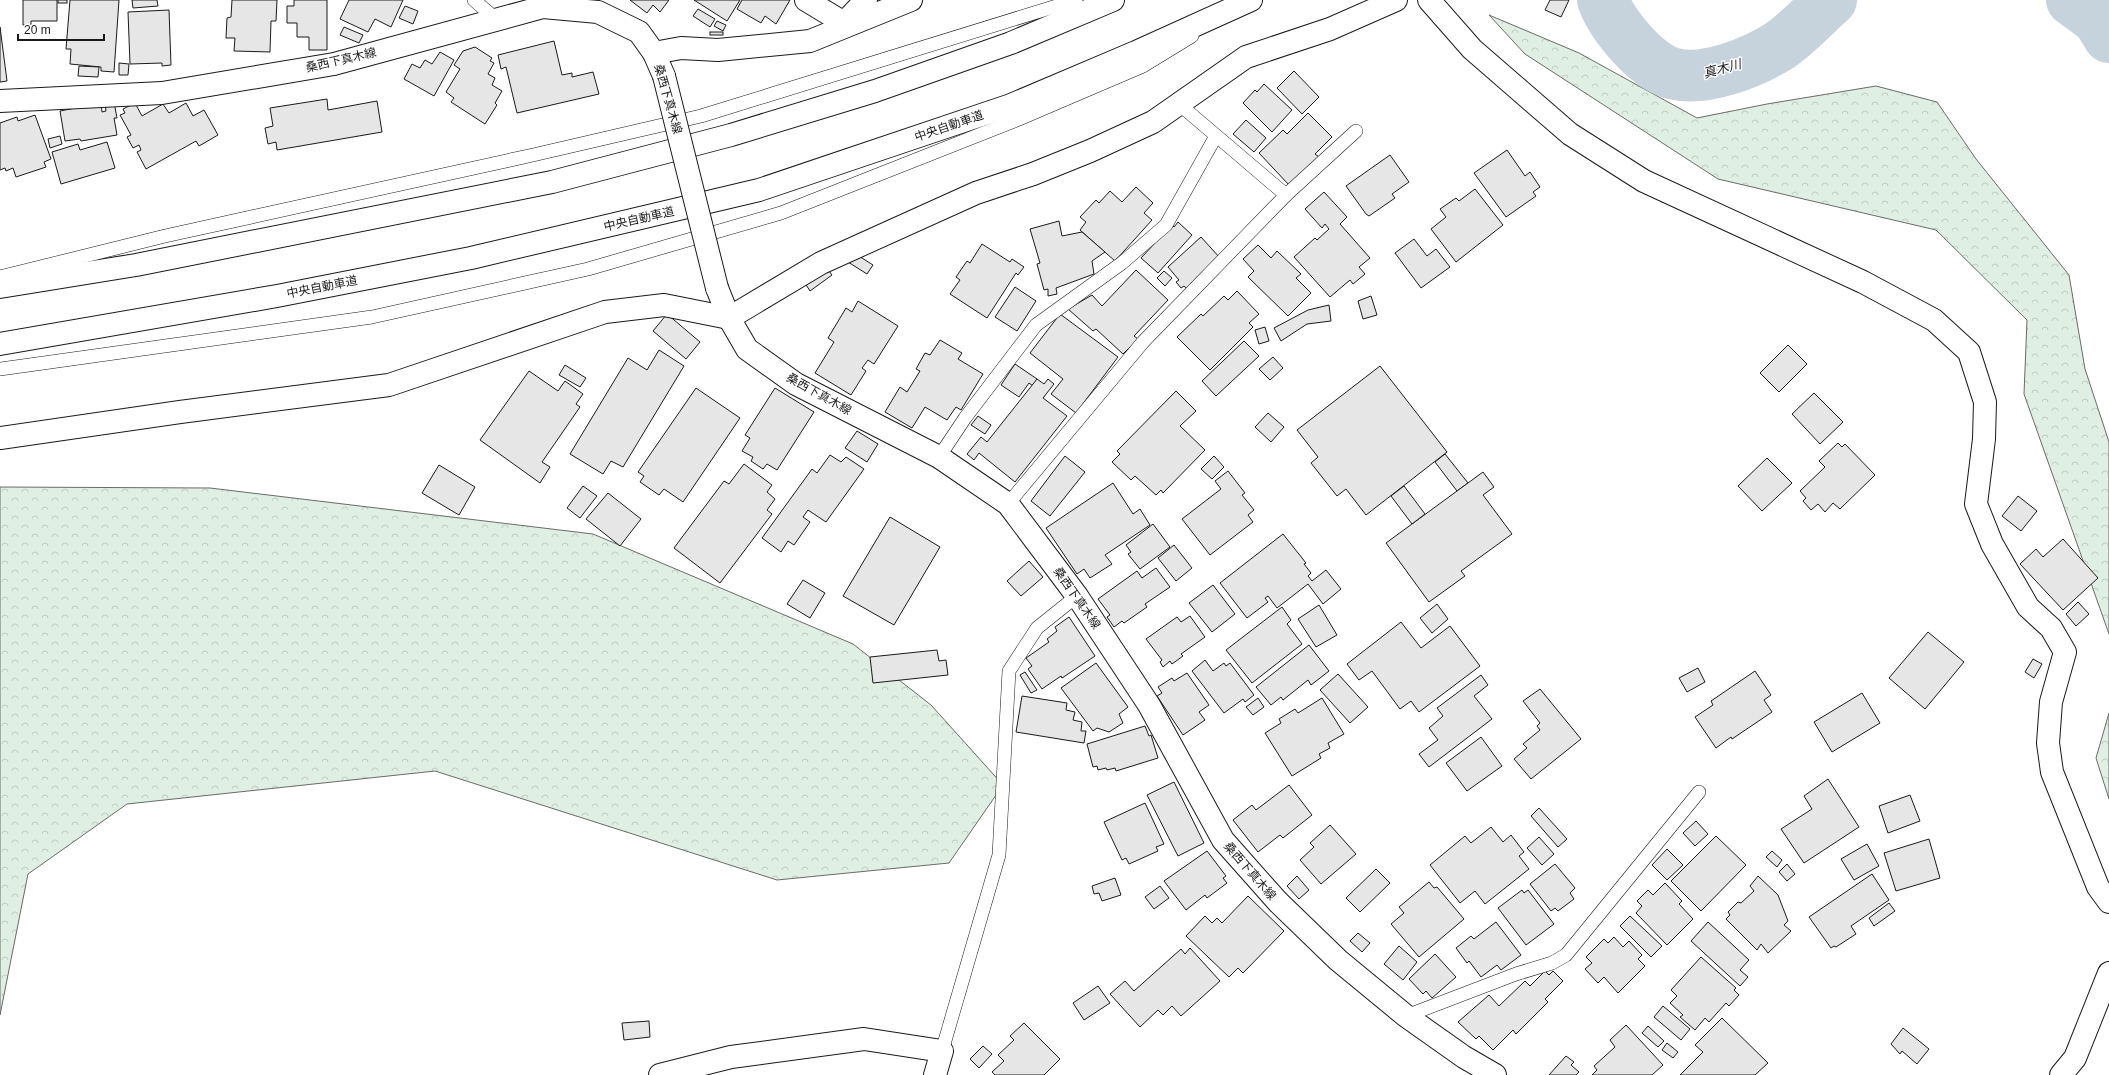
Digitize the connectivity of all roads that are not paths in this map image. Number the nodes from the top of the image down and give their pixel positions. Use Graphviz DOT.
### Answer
graph roads {
  1 [pos="474,0"];
  2 [pos="806,0"];
  3 [pos="866,0"];
  4 [pos="911,0"];
  5 [pos="1076,0"];
  6 [pos="1113,0"];
  7 [pos="1251,0"];
  8 [pos="1396,0"];
  9 [pos="1429,0"];
  10 [pos="498,20"];
  11 [pos="841,26"];
  12 [pos="654,53"];
  13 [pos="0,101"];
  14 [pos="1178,104"];
  15 [pos="1356,131"];
  16 [pos="1216,136"];
  17 [pos="1286,195"];
  18 [pos="0,277"];
  19 [pos="0,287"];
  20 [pos="729,318"];
  21 [pos="0,344"];
  22 [pos="0,370"];
  23 [pos="0,438"];
  24 [pos="939,457"];
  25 [pos="1008,504"];
  26 [pos="1077,596"];
  27 [pos="1698,792"];
  28 [pos="2109,902"];
  29 [pos="2109,973"];
  30 [pos="1406,1016"];
  31 [pos="942,1051"];
  32 [pos="660,1075"];
  33 [pos="935,1075"];
  34 [pos="1495,1075"];
  35 [pos="2061,1075"];
  1 -- 10 [label="lane"];
  2 -- 11 [label="main road"];
  3 -- 11 [label="main road"];
  4 -- 11 [label="main road"];
  5 -- 18 [label="lane"];
  6 -- 19 [label="main road"];
  7 -- 21 [label="main road, 中央自動車道"];
  7 -- 22 [label="lane"];
  8 -- 14 [label="main road"];
  9 -- 28 [label="main road"];
  10 -- 12 [label="main road, 桑西下真木線"];
  10 -- 13 [label="main road, 桑西下真木線"];
  11 -- 12 [label="main road"];
  12 -- 20 [label="main road, 桑西下真木線, bridge"];
  14 -- 16 [label="lane"];
  14 -- 20 [label="main road"];
  15 -- 17 [label="lane"];
  16 -- 17 [label="lane"];
  16 -- 24 [label="lane"];
  17 -- 25 [label="lane"];
  20 -- 23 [label="main road"];
  20 -- 24 [label="main road, 桑西下真木線"];
  24 -- 25 [label="main road, 桑西下真木線"];
  25 -- 26 [label="main road, 桑西下真木線"];
  26 -- 30 [label="main road, 桑西下真木線"];
  26 -- 31 [label="lane"];
  27 -- 30 [label="lane"];
  29 -- 35 [label="main road"];
  30 -- 34 [label="main road, 桑西下真木線"];
  31 -- 32 [label="main road"];
  31 -- 33 [label="main road"];
}
